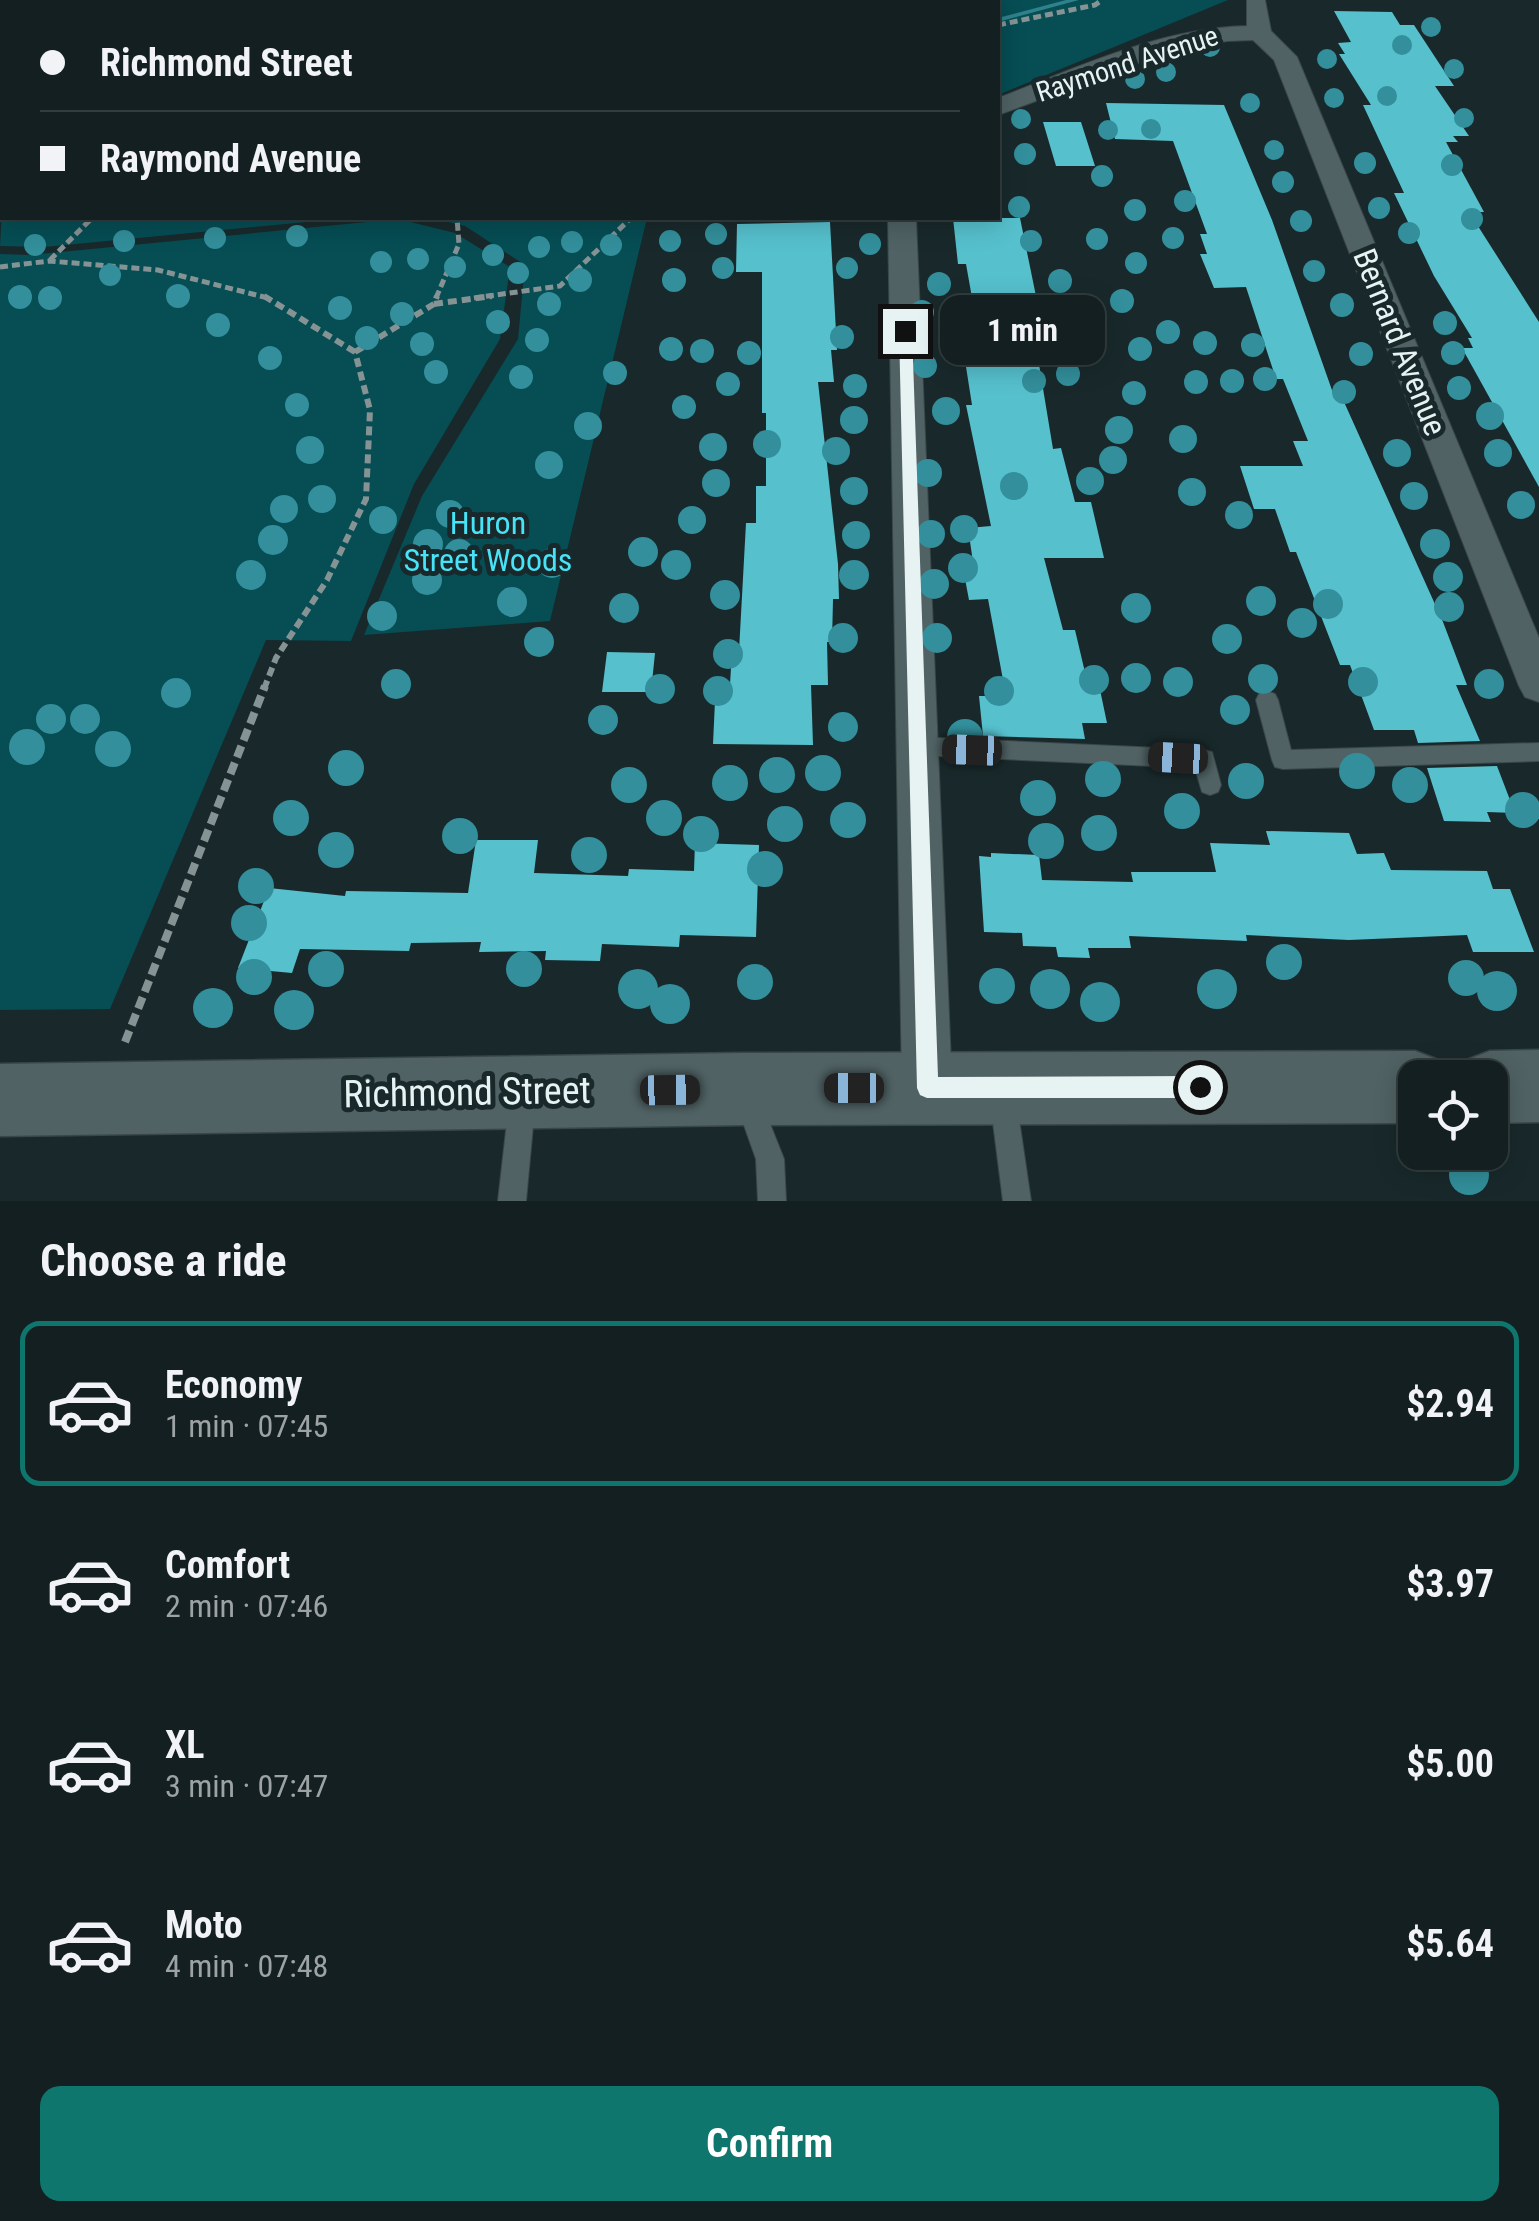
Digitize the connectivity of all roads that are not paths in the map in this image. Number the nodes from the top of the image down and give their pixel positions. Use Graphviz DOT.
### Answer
graph roads {
  1 [pos="1258,18"];
  2 [pos="1000,107"];
  3 [pos="902,220"];
  4 [pos="1539,686"];
  5 [pos="1268,700"];
  6 [pos="917,746"];
  7 [pos="1539,752"];
  8 [pos="1210,785"];
  9 [pos="1508,1086"];
  10 [pos="1539,1086"];
  11 [pos="1000,1087"];
  12 [pos="1398,1087"];
  13 [pos="927,1088"];
  14 [pos="744,1089"];
  15 [pos="523,1092"];
  16 [pos="0,1100"];
  17 [pos="512,1201"];
  18 [pos="772,1201"];
  19 [pos="1016,1201"];
  1 -- 2 [label="street, Raymond Avenue"];
  1 -- 4 [label="street, Bernard Avenue"];
  3 -- 6 [label="street"];
  5 -- 7 [label="lane"];
  6 -- 8 [label="lane"];
  6 -- 13 [label="street"];
  9 -- 10 [label="main road"];
  11 -- 12 [label="main road, Richmond Street"];
  11 -- 13 [label="main road, Richmond Street"];
  11 -- 19 [label="lane"];
  13 -- 14 [label="main road, Richmond Street"];
  14 -- 15 [label="main road, Richmond Street"];
  14 -- 18 [label="lane"];
  15 -- 16 [label="main road, Richmond Street"];
  15 -- 17 [label="lane"];
}
